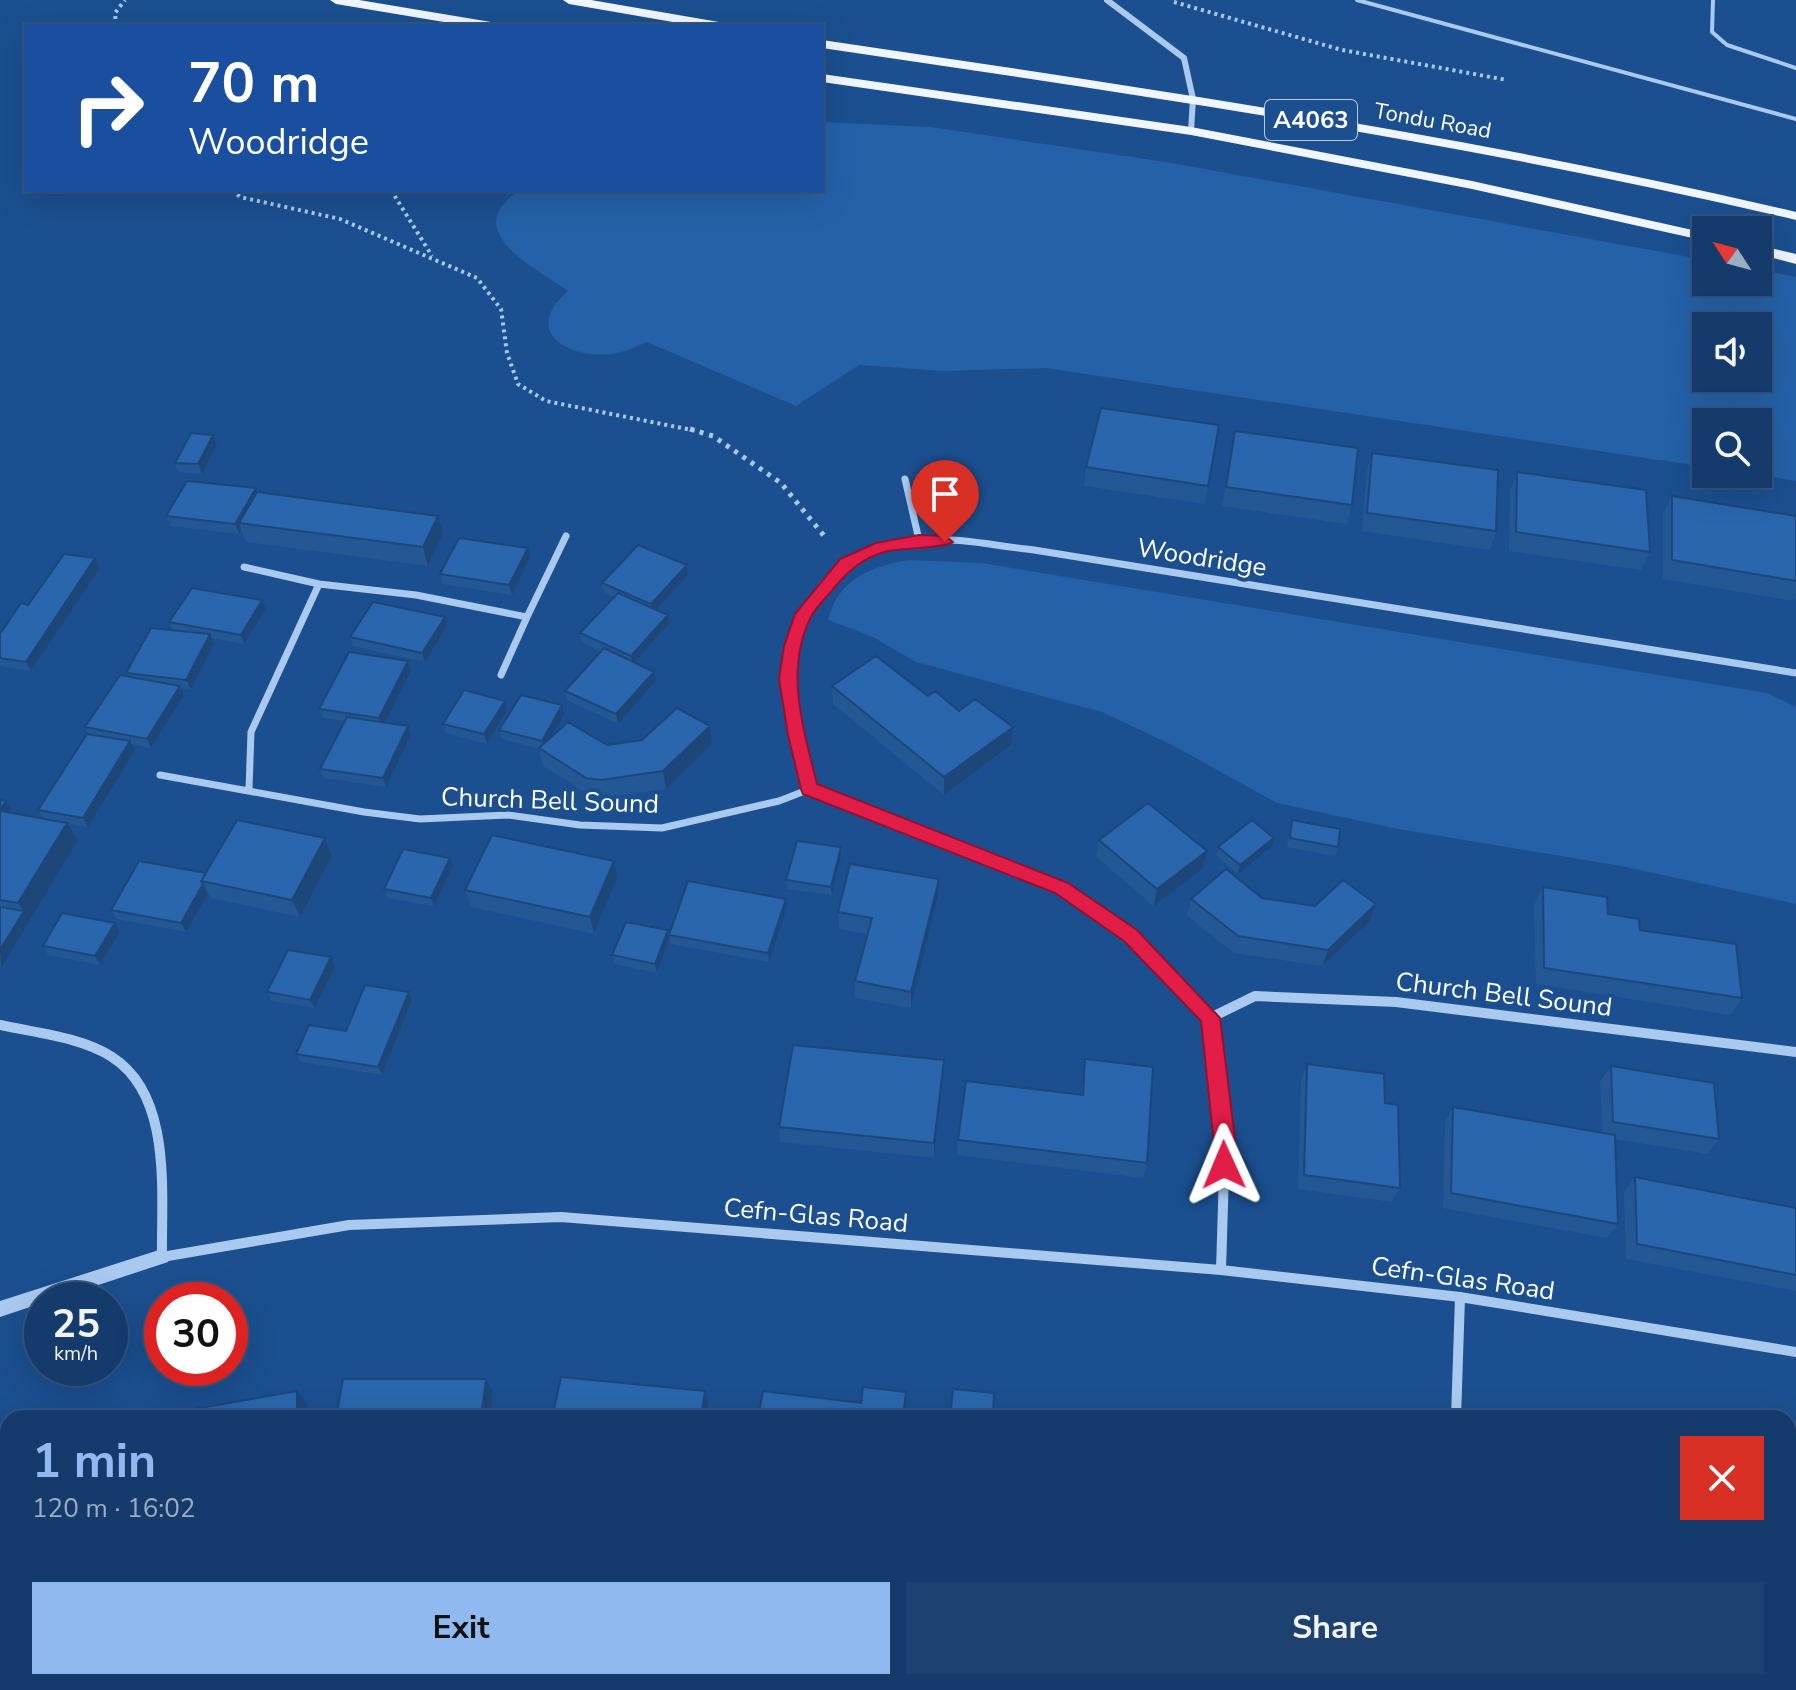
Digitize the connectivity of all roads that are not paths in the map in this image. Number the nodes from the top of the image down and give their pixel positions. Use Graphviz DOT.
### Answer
graph roads {
  1 [pos="336,0"];
  2 [pos="569,0"];
  3 [pos="1107,0"];
  4 [pos="1357,0"];
  5 [pos="1713,0"];
  6 [pos="479,24"];
  7 [pos="707,24"];
  8 [pos="824,44"];
  9 [pos="1796,68"];
  10 [pos="824,78"];
  11 [pos="1193,99"];
  12 [pos="1796,119"];
  13 [pos="1191,131"];
  14 [pos="1796,216"];
  15 [pos="1692,234"];
  16 [pos="1772,253"];
  17 [pos="1796,259"];
  18 [pos="905,479"];
  19 [pos="566,536"];
  20 [pos="919,540"];
  21 [pos="244,567"];
  22 [pos="319,584"];
  23 [pos="527,617"];
  24 [pos="1796,673"];
  25 [pos="501,675"];
  26 [pos="160,775"];
  27 [pos="249,789"];
  28 [pos="810,789"];
  29 [pos="1210,1018"];
  30 [pos="0,1025"];
  31 [pos="1796,1052"];
  32 [pos="162,1257"];
  33 [pos="1221,1270"];
  34 [pos="1460,1297"];
  35 [pos="0,1309"];
  36 [pos="1796,1352"];
  37 [pos="1456,1410"];
  1 -- 6 [label="main road"];
  2 -- 7 [label="main road"];
  3 -- 11 [label="street"];
  4 -- 12 [label="lane"];
  5 -- 9 [label="lane"];
  8 -- 11 [label="main road, Tondu Road / A4063"];
  10 -- 13 [label="main road, A4063"];
  11 -- 13 [label="street"];
  11 -- 14 [label="main road, Tondu Road / A4063"];
  13 -- 15 [label="main road, A4063"];
  16 -- 17 [label="main road"];
  18 -- 20 [label="street"];
  19 -- 23 [label="street"];
  20 -- 24 [label="street, Woodridge"];
  20 -- 28 [label="street, Woodridge"];
  21 -- 22 [label="street"];
  22 -- 23 [label="street"];
  22 -- 27 [label="street"];
  23 -- 25 [label="street"];
  26 -- 27 [label="street, Church Bell Sound"];
  27 -- 28 [label="street, Church Bell Sound"];
  28 -- 29 [label="street"];
  29 -- 31 [label="street, Church Bell Sound"];
  29 -- 33 [label="street"];
  30 -- 32 [label="street"];
  32 -- 33 [label="street, Cefn-Glas Road"];
  32 -- 35 [label="street"];
  33 -- 34 [label="street, Cefn-Glas Road"];
  34 -- 36 [label="street, Cefn-Glas Road"];
  34 -- 37 [label="street"];
}
